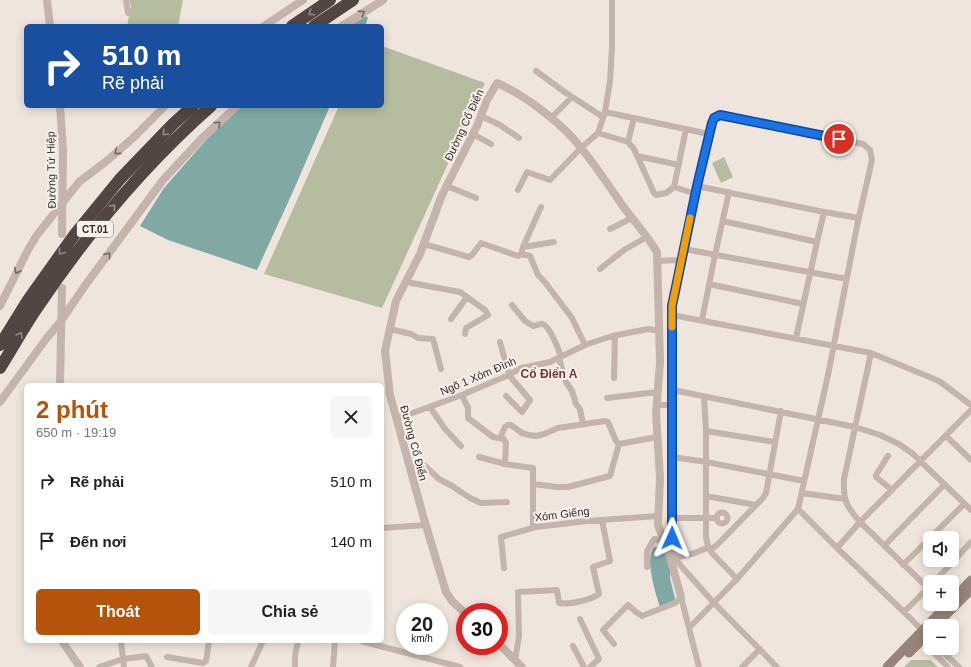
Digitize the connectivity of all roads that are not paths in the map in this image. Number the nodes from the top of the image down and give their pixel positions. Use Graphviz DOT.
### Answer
graph roads {
  1 [pos="47,0"];
  2 [pos="126,0"];
  3 [pos="303,0"];
  4 [pos="330,0"];
  5 [pos="353,0"];
  6 [pos="382,0"];
  7 [pos="612,0"];
  8 [pos="128,13"];
  9 [pos="50,24"];
  10 [pos="267,24"];
  11 [pos="295,24"];
  12 [pos="317,24"];
  13 [pos="345,24"];
  14 [pos="536,71"];
  15 [pos="572,96"];
  16 [pos="60,108"];
  17 [pos="163,108"];
  18 [pos="191,108"];
  19 [pos="209,108"];
  20 [pos="235,108"];
  21 [pos="604,115"];
  22 [pos="481,116"];
  23 [pos="551,118"];
  24 [pos="634,118"];
  25 [pos="686,129"];
  26 [pos="473,134"];
  27 [pos="598,134"];
  28 [pos="708,134"];
  29 [pos="519,138"];
  30 [pos="628,142"];
  31 [pos="491,144"];
  32 [pos="581,148"];
  33 [pos="636,156"];
  34 [pos="678,165"];
  35 [pos="447,186"];
  36 [pos="697,186"];
  37 [pos="674,187"];
  38 [pos="518,190"];
  39 [pos="729,192"];
  40 [pos="696,194"];
  41 [pos="476,198"];
  42 [pos="62,204"];
  43 [pos="540,207"];
  44 [pos="824,212"];
  45 [pos="632,218"];
  46 [pos="859,218"];
  47 [pos="723,221"];
  48 [pos="610,229"];
  49 [pos="62,234"];
  50 [pos="647,237"];
  51 [pos="554,242"];
  52 [pos="817,242"];
  53 [pos="424,244"];
  54 [pos="523,247"];
  55 [pos="684,248"];
  56 [pos="521,254"];
  57 [pos="715,255"];
  58 [pos="682,260"];
  59 [pos="657,261"];
  60 [pos="600,269"];
  61 [pos="810,273"];
  62 [pos="847,279"];
  63 [pos="406,282"];
  64 [pos="709,284"];
  65 [pos="62,288"];
  66 [pos="467,297"];
  67 [pos="804,304"];
  68 [pos="512,305"];
  69 [pos="0,306"];
  70 [pos="672,315"];
  71 [pos="451,319"];
  72 [pos="702,320"];
  73 [pos="61,321"];
  74 [pos="390,329"];
  75 [pos="660,331"];
  76 [pos="465,334"];
  77 [pos="615,335"];
  78 [pos="796,338"];
  79 [pos="500,342"];
  80 [pos="0,345"];
  81 [pos="585,345"];
  82 [pos="834,346"];
  83 [pos="871,353"];
  84 [pos="560,357"];
  85 [pos="0,368"];
  86 [pos="442,369"];
  87 [pos="509,374"];
  88 [pos="614,378"];
  89 [pos="60,383"];
  90 [pos="673,390"];
  91 [pos="658,392"];
  92 [pos="462,395"];
  93 [pos="506,396"];
  94 [pos="704,397"];
  95 [pos="607,398"];
  96 [pos="0,402"];
  97 [pos="656,405"];
  98 [pos="673,405"];
  99 [pos="971,405"];
  100 [pos="430,407"];
  101 [pos="971,410"];
  102 [pos="781,412"];
  103 [pos="396,419"];
  104 [pos="818,419"];
  105 [pos="583,424"];
  106 [pos="855,426"];
  107 [pos="706,431"];
  108 [pos="946,436"];
  109 [pos="657,437"];
  110 [pos="500,438"];
  111 [pos="775,442"];
  112 [pos="619,444"];
  113 [pos="461,446"];
  114 [pos="888,456"];
  115 [pos="479,457"];
  116 [pos="673,457"];
  117 [pos="971,460"];
  118 [pos="706,462"];
  119 [pos="920,462"];
  120 [pos="505,464"];
  121 [pos="409,466"];
  122 [pos="770,474"];
  123 [pos="804,481"];
  124 [pos="533,484"];
  125 [pos="944,485"];
  126 [pos="892,490"];
  127 [pos="802,493"];
  128 [pos="706,496"];
  129 [pos="845,499"];
  130 [pos="727,500"];
  131 [pos="507,502"];
  132 [pos="964,504"];
  133 [pos="756,505"];
  134 [pos="798,509"];
  135 [pos="971,510"];
  136 [pos="724,513"];
  137 [pos="658,516"];
  138 [pos="673,518"];
  139 [pos="706,518"];
  140 [pos="717,518"];
  141 [pos="602,520"];
  142 [pos="727,522"];
  143 [pos="860,522"];
  144 [pos="426,525"];
  145 [pos="384,528"];
  146 [pos="532,528"];
  147 [pos="733,528"];
  148 [pos="937,531"];
  149 [pos="664,541"];
  150 [pos="971,542"];
  151 [pos="923,545"];
  152 [pos="884,546"];
  153 [pos="837,548"];
  154 [pos="710,549"];
  155 [pos="673,558"];
  156 [pos="904,565"];
  157 [pos="647,567"];
  158 [pos="504,568"];
  159 [pos="940,575"];
  160 [pos="737,579"];
  161 [pos="971,580"];
  162 [pos="923,582"];
  163 [pos="971,590"];
  164 [pos="923,593"];
  165 [pos="959,593"];
  166 [pos="681,597"];
  167 [pos="714,603"];
  168 [pos="456,605"];
  169 [pos="904,612"];
  170 [pos="580,619"];
  171 [pos="943,619"];
  172 [pos="690,628"];
  173 [pos="923,630"];
  174 [pos="923,637"];
  175 [pos="923,638"];
  176 [pos="63,643"];
  177 [pos="120,643"];
  178 [pos="209,643"];
  179 [pos="262,643"];
  180 [pos="298,643"];
  181 [pos="335,643"];
  182 [pos="369,643"];
  183 [pos="614,644"];
  184 [pos="573,646"];
  185 [pos="760,649"];
  186 [pos="508,653"];
  187 [pos="936,655"];
  188 [pos="946,655"];
  189 [pos="168,657"];
  190 [pos="123,659"];
  191 [pos="515,660"];
  192 [pos="80,667"];
  193 [pos="99,667"];
  194 [pos="124,667"];
  195 [pos="152,667"];
  196 [pos="251,667"];
  197 [pos="295,667"];
  198 [pos="333,667"];
  199 [pos="460,667"];
  200 [pos="522,667"];
  201 [pos="584,667"];
  202 [pos="590,667"];
  203 [pos="699,667"];
  204 [pos="742,667"];
  205 [pos="777,667"];
  206 [pos="886,667"];
  207 [pos="895,667"];
  208 [pos="948,667"];
  209 [pos="959,667"];
  1 -- 9 [label="street"];
  2 -- 8 [label="street"];
  3 -- 10 [label="street"];
  4 -- 11 [label="highway, one-way"];
  5 -- 12 [label="highway"];
  13 -- 6 [label="street, one-way"];
  7 -- 21 [label="street"];
  14 -- 15 [label="street"];
  15 -- 21 [label="street"];
  15 -- 23 [label="street"];
  16 -- 42 [label="street, Đường Tứ Hiệp"];
  17 -- 42 [label="street, one-way"];
  18 -- 80 [label="highway, CT.01, one-way"];
  85 -- 19 [label="highway, CT.01, one-way"];
  73 -- 20 [label="street, one-way"];
  21 -- 24 [label="street"];
  21 -- 27 [label="street"];
  22 -- 23 [label="street, Đường Cổ Điển"];
  22 -- 26 [label="street, Đường Cổ Điển"];
  22 -- 29 [label="street"];
  23 -- 32 [label="street, Đường Cổ Điển"];
  24 -- 25 [label="street"];
  24 -- 30 [label="street"];
  25 -- 28 [label="street"];
  25 -- 34 [label="street"];
  26 -- 31 [label="street"];
  26 -- 35 [label="street, Đường Cổ Điển"];
  27 -- 30 [label="street"];
  27 -- 32 [label="street"];
  28 -- 36 [label="street"];
  28 -- 46 [label="street"];
  30 -- 33 [label="street"];
  32 -- 38 [label="street"];
  32 -- 45 [label="street, Đường Cổ Điển"];
  33 -- 34 [label="street"];
  33 -- 37 [label="street"];
  34 -- 37 [label="street"];
  35 -- 41 [label="street"];
  35 -- 53 [label="street, Đường Cổ Điển"];
  36 -- 39 [label="street"];
  36 -- 40 [label="street"];
  37 -- 40 [label="street"];
  39 -- 44 [label="street"];
  39 -- 47 [label="street"];
  40 -- 55 [label="street"];
  42 -- 49 [label="street, Đường Tứ Hiệp"];
  42 -- 69 [label="street, one-way"];
  43 -- 54 [label="street"];
  44 -- 46 [label="street"];
  44 -- 52 [label="street"];
  45 -- 48 [label="street"];
  45 -- 50 [label="street, Đường Cổ Điển"];
  46 -- 62 [label="street"];
  47 -- 52 [label="street"];
  47 -- 57 [label="street"];
  50 -- 59 [label="street, Đường Cổ Điển"];
  50 -- 60 [label="street"];
  51 -- 54 [label="street"];
  52 -- 61 [label="street"];
  53 -- 56 [label="street"];
  53 -- 63 [label="street, Đường Cổ Điển"];
  54 -- 56 [label="street"];
  55 -- 57 [label="street"];
  55 -- 58 [label="street"];
  56 -- 81 [label="street"];
  57 -- 61 [label="street"];
  57 -- 64 [label="street"];
  58 -- 59 [label="street"];
  58 -- 70 [label="street"];
  59 -- 75 [label="street, Đường Cổ Điển"];
  61 -- 62 [label="street"];
  61 -- 67 [label="street"];
  62 -- 82 [label="street"];
  63 -- 66 [label="street"];
  63 -- 74 [label="street, Đường Cổ Điển"];
  64 -- 67 [label="street"];
  64 -- 72 [label="street"];
  65 -- 73 [label="street"];
  66 -- 71 [label="street"];
  66 -- 76 [label="street"];
  67 -- 78 [label="street"];
  68 -- 84 [label="street"];
  70 -- 72 [label="street"];
  70 -- 90 [label="street"];
  72 -- 78 [label="street"];
  73 -- 89 [label="street"];
  73 -- 96 [label="street"];
  74 -- 86 [label="street"];
  74 -- 103 [label="street, Đường Cổ Điển"];
  75 -- 77 [label="street, Ngõ 1 Xóm Đình"];
  75 -- 91 [label="street, Đường Cổ Điển"];
  77 -- 81 [label="street, Ngõ 1 Xóm Đình"];
  77 -- 88 [label="street"];
  78 -- 82 [label="street"];
  79 -- 87 [label="street, Ngõ 1 Xóm Đình"];
  81 -- 84 [label="street, Ngõ 1 Xóm Đình"];
  82 -- 83 [label="street"];
  82 -- 104 [label="street"];
  83 -- 99 [label="street"];
  83 -- 106 [label="street"];
  84 -- 87 [label="street, Ngõ 1 Xóm Đình"];
  84 -- 105 [label="street"];
  87 -- 92 [label="street, Ngõ 1 Xóm Đình"];
  87 -- 93 [label="street, Ngõ 1 Xóm Đình"];
  90 -- 94 [label="street"];
  90 -- 98 [label="street"];
  91 -- 95 [label="street"];
  91 -- 97 [label="street, Đường Cổ Điển"];
  92 -- 100 [label="street, Ngõ 1 Xóm Đình"];
  92 -- 110 [label="street, Ngõ 1 Xóm Đình"];
  94 -- 102 [label="street"];
  94 -- 107 [label="street"];
  97 -- 98 [label="street"];
  97 -- 109 [label="street, Đường Cổ Điển"];
  98 -- 116 [label="street"];
  100 -- 103 [label="street, Ngõ 1 Xóm Đình"];
  100 -- 113 [label="street, Ngõ 1 Xóm Đình"];
  101 -- 108 [label="street"];
  102 -- 104 [label="street"];
  102 -- 111 [label="street"];
  103 -- 121 [label="street, Đường Cổ Điển"];
  104 -- 106 [label="street"];
  104 -- 123 [label="street"];
  105 -- 110 [label="street"];
  105 -- 112 [label="street"];
  106 -- 119 [label="street"];
  106 -- 129 [label="street"];
  107 -- 111 [label="street"];
  107 -- 118 [label="street"];
  108 -- 117 [label="street"];
  108 -- 119 [label="street"];
  109 -- 112 [label="street"];
  109 -- 137 [label="street, Đường Cổ Điển"];
  110 -- 120 [label="street"];
  111 -- 122 [label="street"];
  112 -- 124 [label="street"];
  114 -- 126 [label="street"];
  115 -- 120 [label="street"];
  116 -- 118 [label="street"];
  116 -- 138 [label="street"];
  118 -- 122 [label="street"];
  118 -- 128 [label="street"];
  119 -- 125 [label="street"];
  119 -- 126 [label="street"];
  120 -- 124 [label="street"];
  121 -- 131 [label="street"];
  121 -- 144 [label="street, Đường Cổ Điển"];
  122 -- 123 [label="street"];
  122 -- 133 [label="street"];
  123 -- 127 [label="street"];
  124 -- 146 [label="street"];
  125 -- 132 [label="street"];
  125 -- 152 [label="street"];
  126 -- 143 [label="street"];
  127 -- 129 [label="street"];
  127 -- 134 [label="street"];
  128 -- 130 [label="street"];
  128 -- 139 [label="street"];
  129 -- 143 [label="street"];
  130 -- 133 [label="street"];
  130 -- 136 [label="street"];
  132 -- 135 [label="street"];
  132 -- 148 [label="street"];
  133 -- 147 [label="street"];
  134 -- 153 [label="street"];
  134 -- 160 [label="street"];
  136 -- 140 [label="street"];
  136 -- 142 [label="street"];
  137 -- 141 [label="street, Xóm Giếng"];
  137 -- 149 [label="street, Đường Cổ Điển"];
  138 -- 139 [label="street"];
  138 -- 155 [label="street"];
  139 -- 140 [label="street"];
  139 -- 154 [label="street"];
  140 -- 142 [label="street"];
  141 -- 146 [label="street, Xóm Giếng"];
  141 -- 191 [label="street"];
  142 -- 147 [label="street"];
  143 -- 152 [label="street"];
  143 -- 153 [label="street"];
  144 -- 145 [label="street"];
  144 -- 168 [label="street, Đường Cổ Điển"];
  146 -- 158 [label="street, Xóm Giếng"];
  147 -- 154 [label="street"];
  149 -- 155 [label="street, Đường Cổ Điển"];
  149 -- 157 [label="street"];
  150 -- 159 [label="street"];
  151 -- 156 [label="street"];
  152 -- 156 [label="street"];
  153 -- 169 [label="street"];
  154 -- 155 [label="street"];
  154 -- 160 [label="street"];
  155 -- 166 [label="street, Đường Cổ Điển"];
  155 -- 167 [label="street"];
  156 -- 162 [label="street"];
  160 -- 167 [label="street"];
  161 -- 165 [label="main road"];
  163 -- 171 [label="main road"];
  164 -- 169 [label="street"];
  166 -- 172 [label="street"];
  166 -- 183 [label="street"];
  167 -- 172 [label="street"];
  167 -- 185 [label="street"];
  169 -- 173 [label="street"];
  170 -- 202 [label="street"];
  172 -- 203 [label="street"];
  174 -- 206 [label="main road"];
  175 -- 207 [label="main road"];
  176 -- 192 [label="street"];
  177 -- 190 [label="street"];
  178 -- 189 [label="street"];
  179 -- 196 [label="street"];
  180 -- 197 [label="street"];
  181 -- 198 [label="street"];
  182 -- 199 [label="street"];
  184 -- 201 [label="street"];
  185 -- 204 [label="street"];
  185 -- 205 [label="street"];
  186 -- 191 [label="street"];
  187 -- 208 [label="street"];
  188 -- 209 [label="street"];
  190 -- 193 [label="street"];
  190 -- 194 [label="street"];
  190 -- 195 [label="street"];
  191 -- 200 [label="street"];
}
